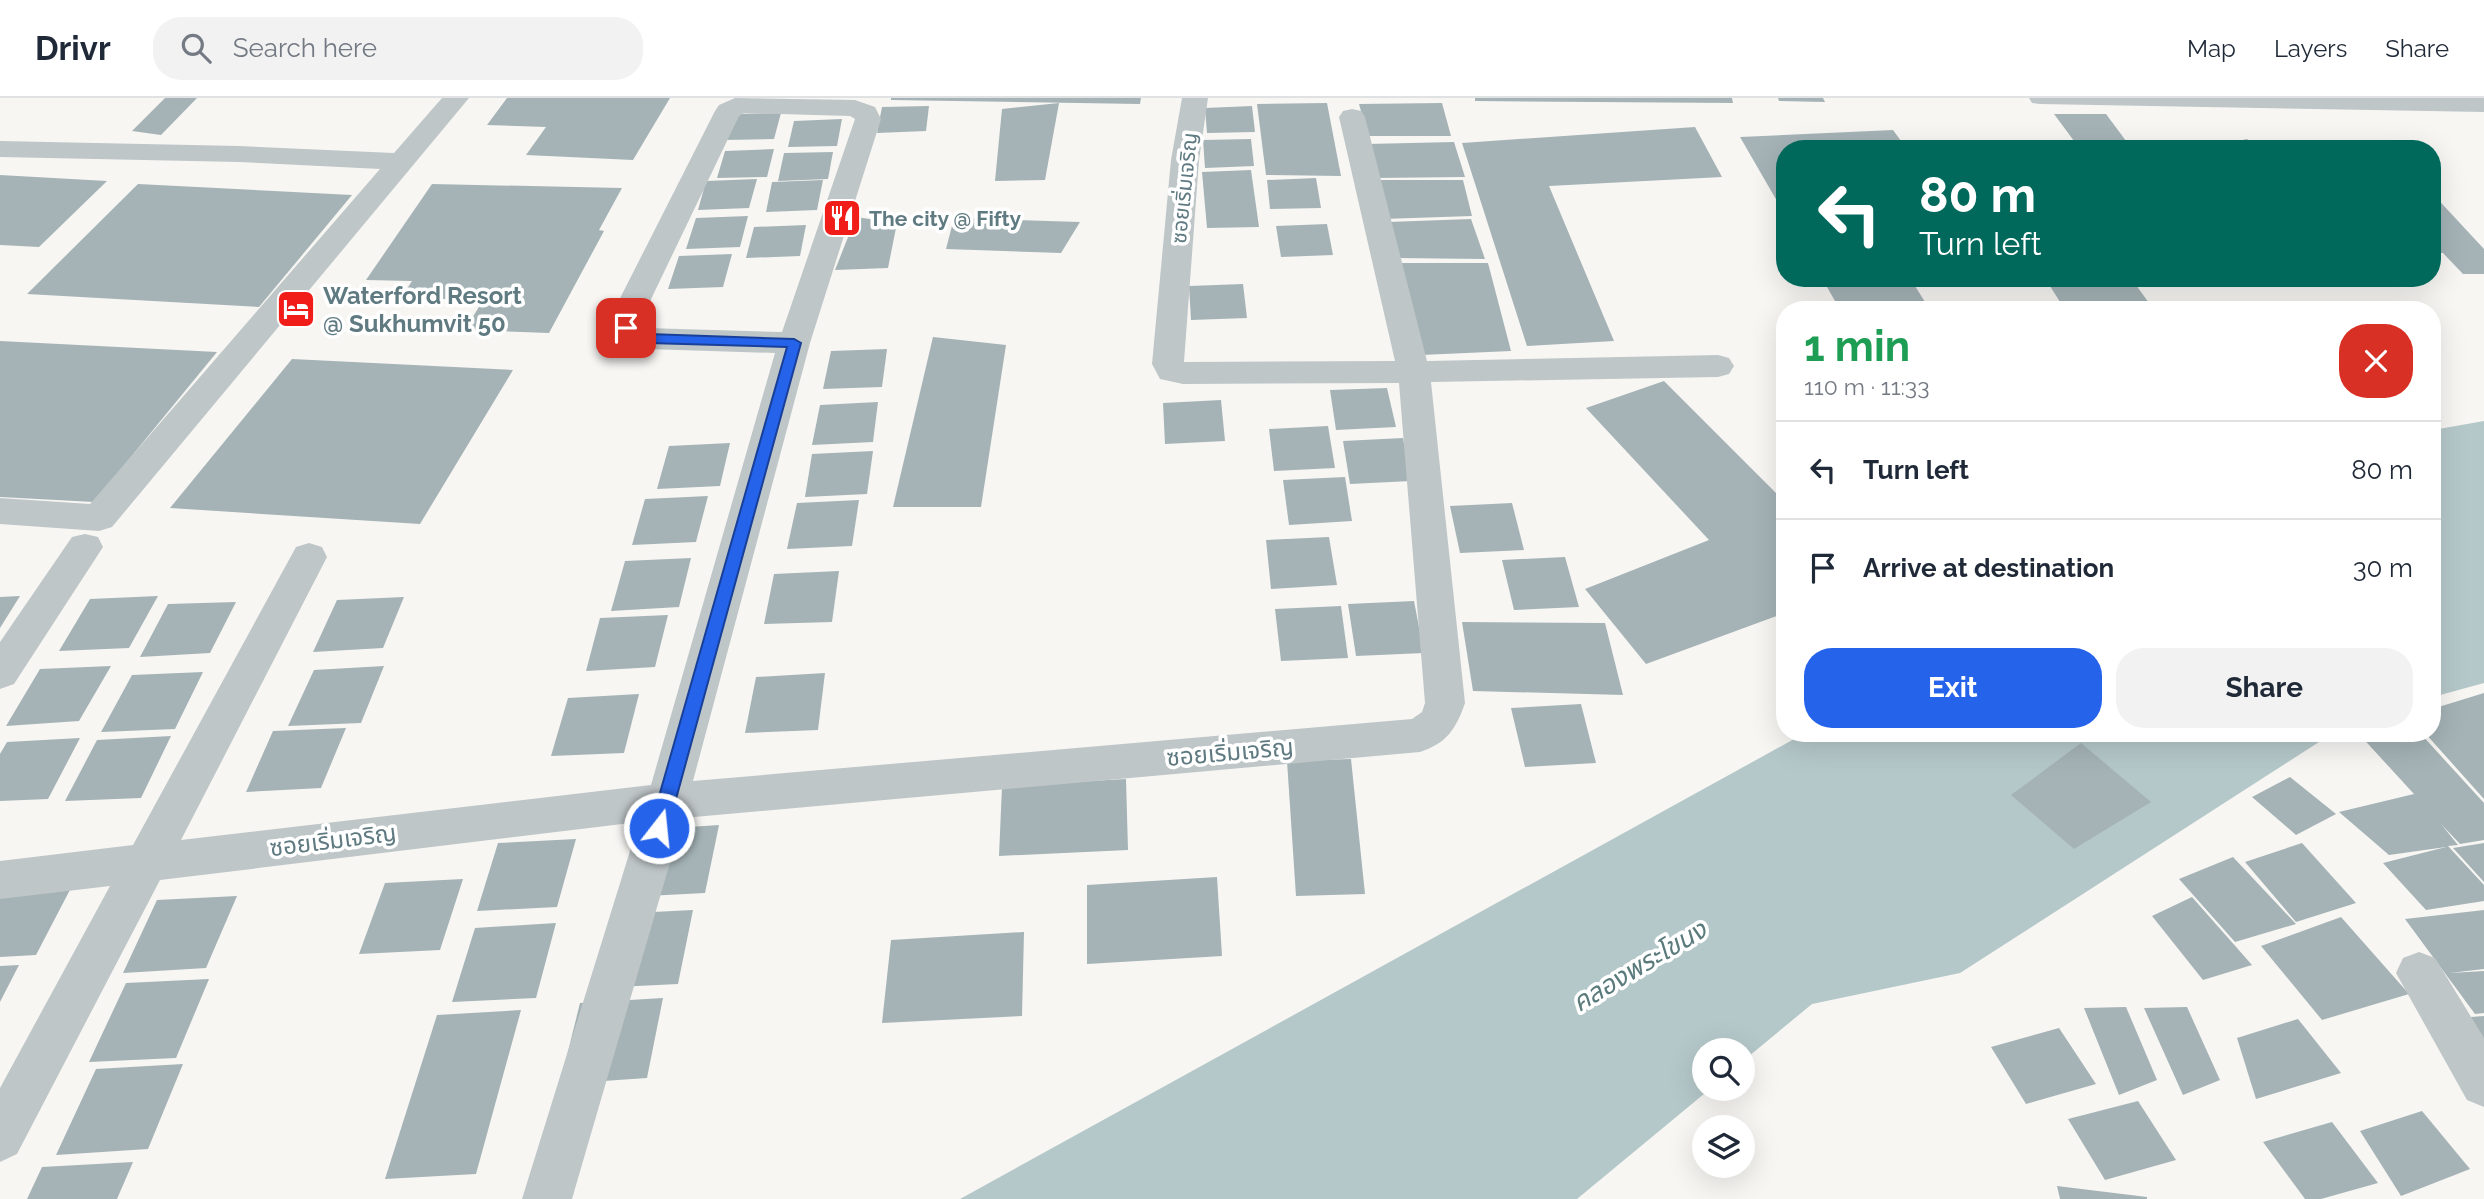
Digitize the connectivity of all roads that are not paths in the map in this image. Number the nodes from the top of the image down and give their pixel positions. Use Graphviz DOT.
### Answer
graph roads {
  1 [pos="456,98"];
  2 [pos="1195,98"];
  3 [pos="2039,98"];
  4 [pos="2484,105"];
  5 [pos="1352,117"];
  6 [pos="0,149"];
  7 [pos="402,162"];
  8 [pos="794,343"];
  9 [pos="1718,366"];
  10 [pos="1414,372"];
  11 [pos="0,511"];
  12 [pos="85,547"];
  13 [pos="309,558"];
  14 [pos="0,673"];
  15 [pos="667,802"];
  16 [pos="147,861"];
  17 [pos="0,880"];
  18 [pos="2419,973"];
  19 [pos="2484,1083"];
  20 [pos="0,1137"];
  21 [pos="547,1199"];
  1 -- 7 [label="street"];
  2 -- 10 [label="street, ซอยเริ่มเจริญ"];
  3 -- 4 [label="lane"];
  5 -- 10 [label="street, ซอยเริ่มเจริญ"];
  6 -- 7 [label="street"];
  7 -- 11 [label="street"];
  8 -- 8 [label="street"];
  8 -- 15 [label="street"];
  9 -- 10 [label="street"];
  10 -- 15 [label="street, ซอยเริ่มเจริญ"];
  12 -- 14 [label="street"];
  13 -- 16 [label="street"];
  15 -- 16 [label="street, ซอยเริ่มเจริญ"];
  15 -- 21 [label="street"];
  16 -- 17 [label="street, ซอยเริ่มเจริญ"];
  16 -- 20 [label="street"];
  18 -- 19 [label="street"];
}
